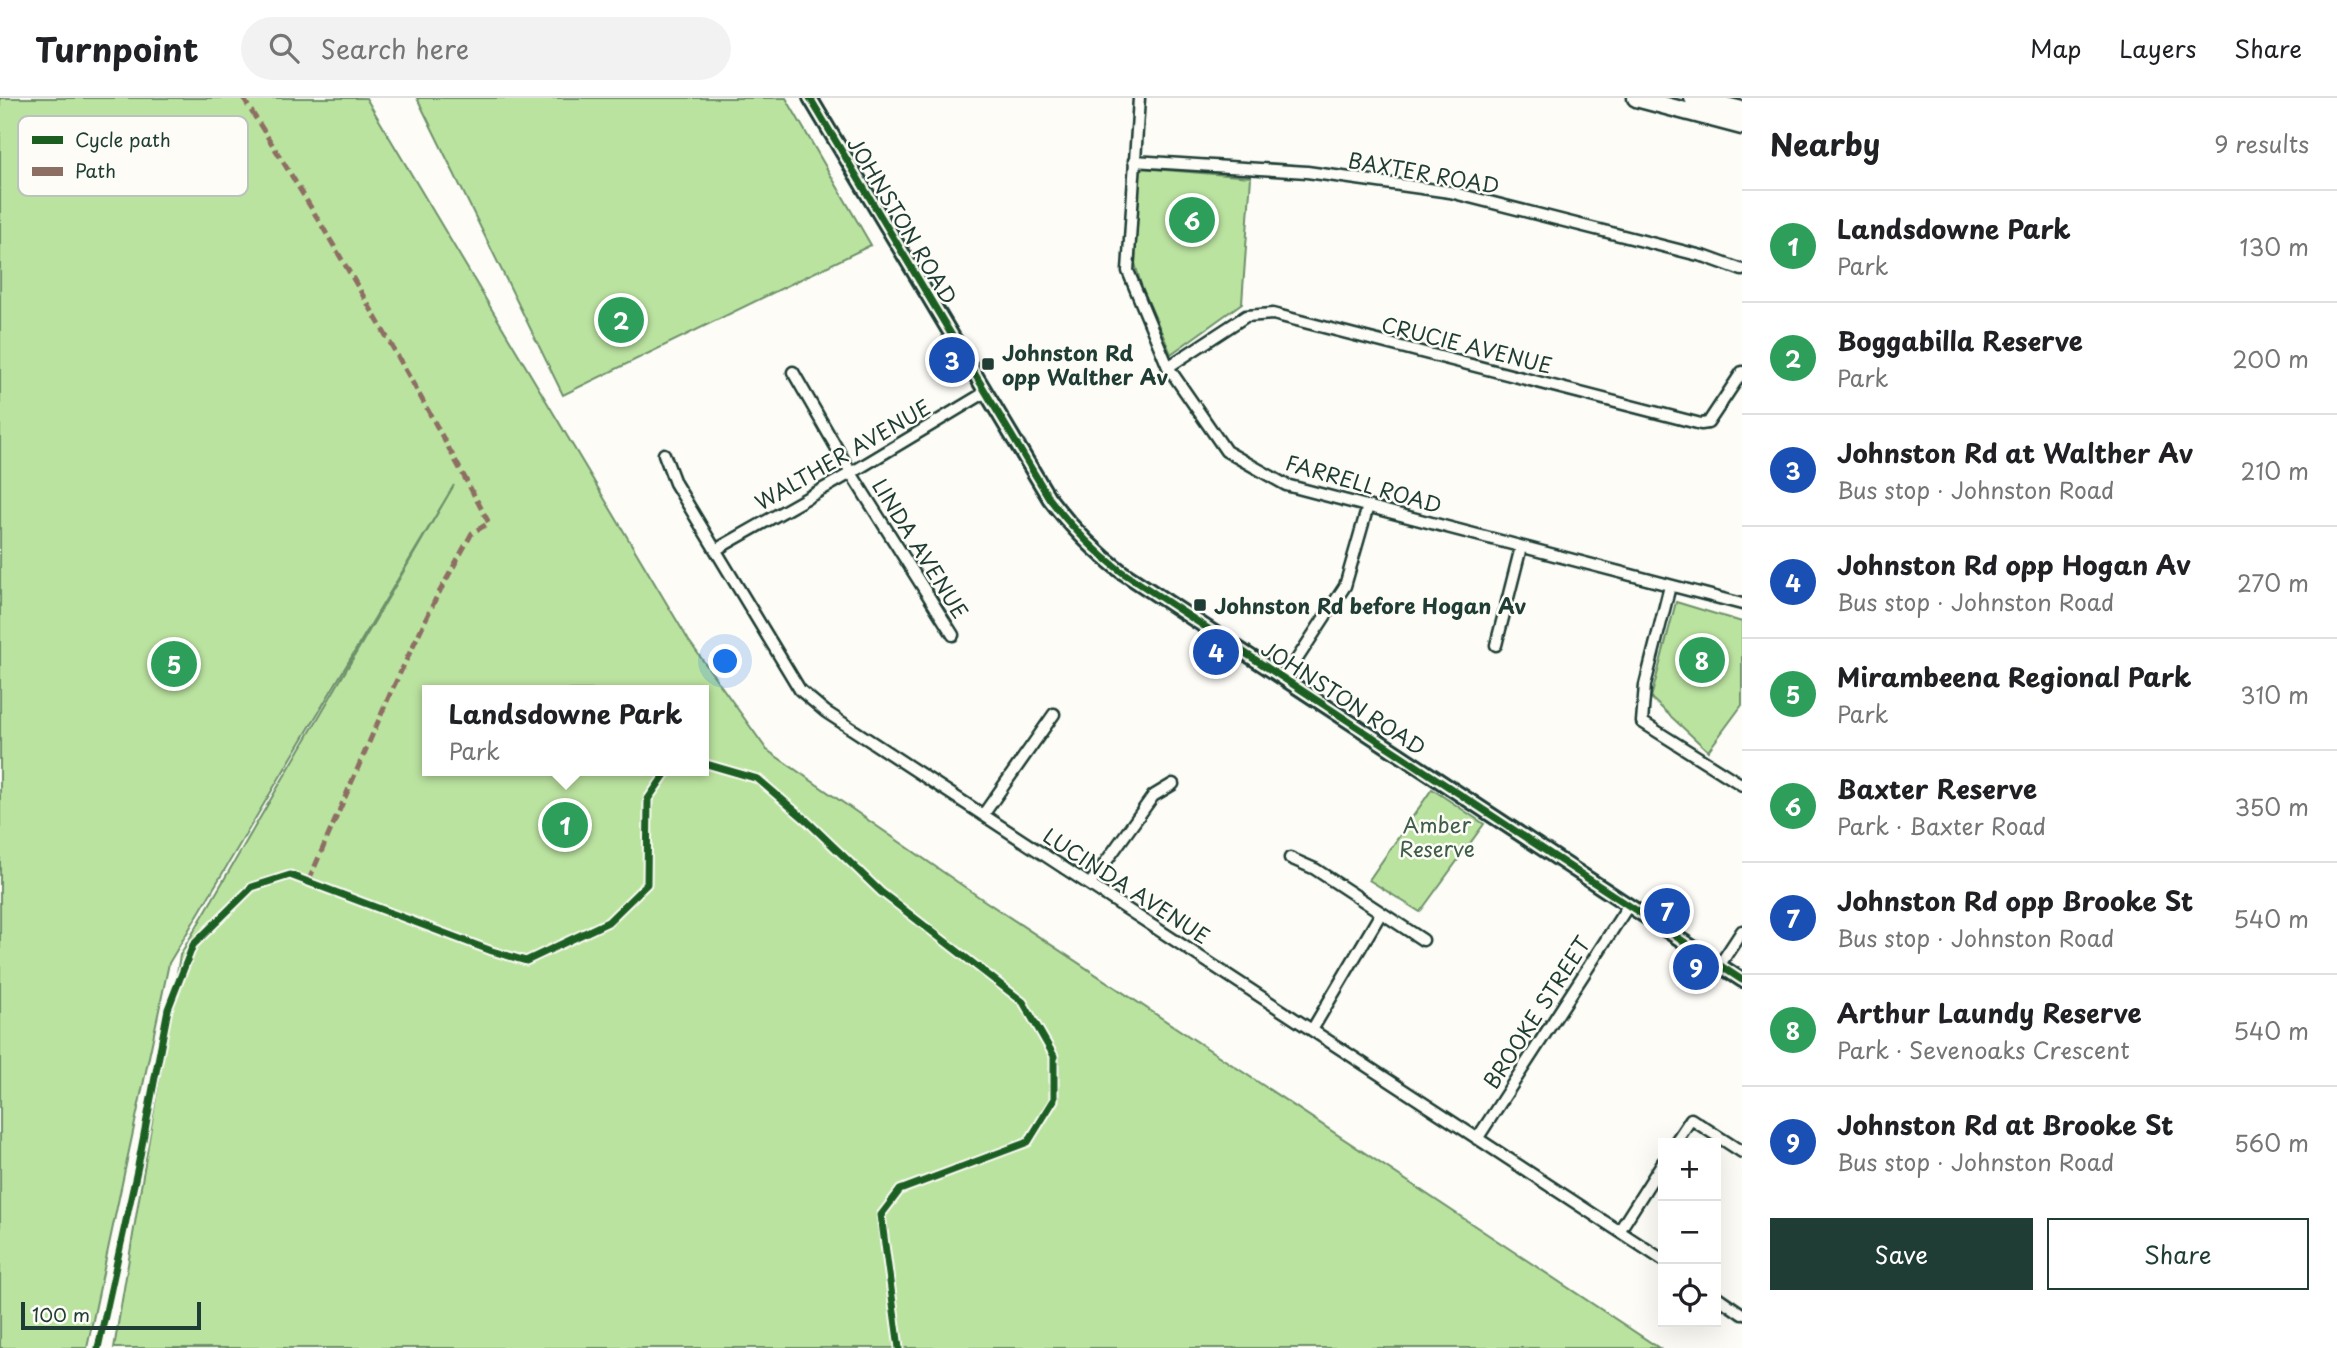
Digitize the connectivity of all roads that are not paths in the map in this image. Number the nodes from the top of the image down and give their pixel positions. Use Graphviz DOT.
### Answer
graph roads {
  1 [pos="810,98"];
  2 [pos="1139,98"];
  3 [pos="1636,98"];
  4 [pos="1693,98"];
  5 [pos="1742,110"];
  6 [pos="1742,126"];
  7 [pos="1134,161"];
  8 [pos="1742,270"];
  9 [pos="1168,368"];
  10 [pos="793,372"];
  11 [pos="1742,372"];
  12 [pos="986,392"];
  13 [pos="663,454"];
  14 [pos="851,473"];
  15 [pos="1368,506"];
  16 [pos="1521,547"];
  17 [pos="717,549"];
  18 [pos="1671,586"];
  19 [pos="1742,604"];
  20 [pos="953,635"];
  21 [pos="1496,645"];
  22 [pos="1283,678"];
  23 [pos="1054,714"];
  24 [pos="1173,784"];
  25 [pos="1742,785"];
  26 [pos="983,815"];
  27 [pos="1290,858"];
  28 [pos="1090,884"];
  29 [pos="1628,906"];
  30 [pos="1381,913"];
  31 [pos="1742,931"];
  32 [pos="1423,940"];
  33 [pos="1720,966"];
  34 [pos="1742,980"];
  35 [pos="1312,1030"];
  36 [pos="1678,1138"];
  37 [pos="1720,1138"];
  38 [pos="1721,1138"];
  39 [pos="1476,1139"];
  40 [pos="1742,1152"];
  41 [pos="1658,1170"];
  42 [pos="1620,1230"];
  43 [pos="1658,1257"];
  44 [pos="1721,1299"];
  45 [pos="1742,1314"];
  1 -- 12 [label="street, JOHNSTON ROAD"];
  2 -- 7 [label="street, FARRELL ROAD"];
  3 -- 6 [label="highway"];
  4 -- 5 [label="highway"];
  7 -- 8 [label="street, BAXTER ROAD"];
  7 -- 9 [label="street, FARRELL ROAD"];
  9 -- 11 [label="street, CRUCIE AVENUE"];
  9 -- 15 [label="street, FARRELL ROAD"];
  10 -- 14 [label="street, LINDA AVENUE"];
  12 -- 14 [label="street, WALTHER AVENUE"];
  12 -- 22 [label="street, JOHNSTON ROAD"];
  13 -- 17 [label="street, LUCINDA AVENUE"];
  14 -- 17 [label="street, WALTHER AVENUE"];
  14 -- 20 [label="street, LINDA AVENUE"];
  15 -- 16 [label="street, FARRELL ROAD"];
  15 -- 22 [label="street"];
  16 -- 18 [label="street, FARRELL ROAD"];
  16 -- 21 [label="street"];
  17 -- 26 [label="street, LUCINDA AVENUE"];
  18 -- 19 [label="street, FARRELL ROAD"];
  18 -- 25 [label="street"];
  22 -- 29 [label="street, JOHNSTON ROAD"];
  23 -- 26 [label="street"];
  24 -- 28 [label="street"];
  26 -- 28 [label="street, LUCINDA AVENUE"];
  27 -- 30 [label="street"];
  28 -- 35 [label="street, LUCINDA AVENUE"];
  29 -- 33 [label="street, JOHNSTON ROAD"];
  29 -- 39 [label="street, BROOKE STREET"];
  30 -- 32 [label="street"];
  30 -- 35 [label="street"];
  31 -- 33 [label="street"];
  33 -- 34 [label="street, JOHNSTON ROAD"];
  35 -- 39 [label="street, LUCINDA AVENUE"];
  36 -- 37 [label="street"];
  38 -- 40 [label="street"];
  39 -- 42 [label="street, LUCINDA AVENUE"];
  41 -- 42 [label="street"];
  42 -- 43 [label="street, LUCINDA AVENUE"];
  44 -- 45 [label="street"];
}
